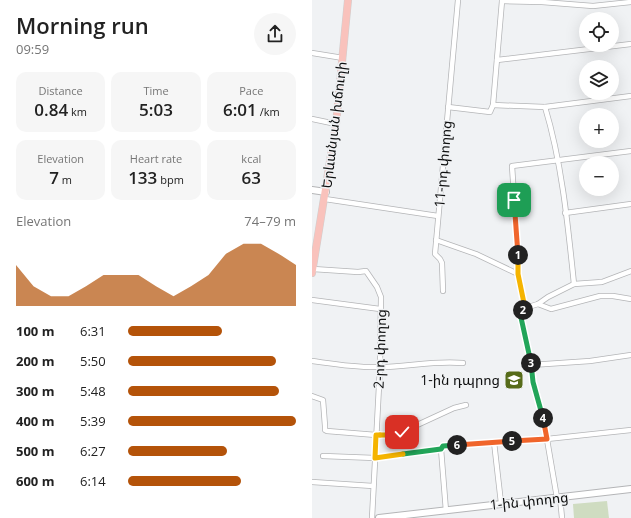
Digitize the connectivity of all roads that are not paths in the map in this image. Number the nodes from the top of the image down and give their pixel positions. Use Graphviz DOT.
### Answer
graph roads {
  1 [pos="348,0"];
  2 [pos="458,0"];
  3 [pos="502,0"];
  4 [pos="631,2"];
  5 [pos="631,44"];
  6 [pos="312,53"];
  7 [pos="343,58"];
  8 [pos="497,60"];
  9 [pos="631,96"];
  10 [pos="493,105"];
  11 [pos="448,107"];
  12 [pos="545,107"];
  13 [pos="312,119"];
  14 [pos="336,124"];
  15 [pos="631,150"];
  16 [pos="558,159"];
  17 [pos="312,190"];
  18 [pos="325,196"];
  19 [pos="631,204"];
  20 [pos="565,213"];
  21 [pos="438,216"];
  22 [pos="436,240"];
  23 [pos="312,271"];
  24 [pos="631,271"];
  25 [pos="518,274"];
  26 [pos="574,284"];
  27 [pos="443,291"];
  28 [pos="631,299"];
  29 [pos="312,300"];
  30 [pos="538,304"];
  31 [pos="525,308"];
  32 [pos="380,309"];
  33 [pos="631,355"];
  34 [pos="312,362"];
  35 [pos="463,363"];
  36 [pos="531,365"];
  37 [pos="380,367"];
  38 [pos="312,396"];
  39 [pos="466,405"];
  40 [pos="631,430"];
  41 [pos="376,435"];
  42 [pos="547,439"];
  43 [pos="494,442"];
  44 [pos="441,449"];
  45 [pos="323,456"];
  46 [pos="375,458"];
  47 [pos="312,482"];
  48 [pos="373,486"];
  49 [pos="631,489"];
  50 [pos="558,498"];
  51 [pos="501,504"];
  52 [pos="446,510"];
  53 [pos="372,518"];
  54 [pos="379,518"];
  55 [pos="562,518"];
  1 -- 7 [label="main road, Երևանյան խճուղի"];
  2 -- 11 [label="street, 11-րդ փողոց"];
  3 -- 4 [label="street"];
  3 -- 8 [label="street"];
  5 -- 8 [label="street"];
  6 -- 7 [label="street"];
  7 -- 14 [label="main road, Երևանյան խճուղի"];
  8 -- 10 [label="street"];
  9 -- 12 [label="street"];
  10 -- 11 [label="street"];
  10 -- 12 [label="street"];
  11 -- 21 [label="street, 11-րդ փողոց"];
  12 -- 16 [label="street"];
  13 -- 14 [label="street"];
  14 -- 18 [label="main road, Երևանյան խճուղի"];
  15 -- 16 [label="street"];
  16 -- 20 [label="street"];
  16 -- 25 [label="street"];
  17 -- 18 [label="main road"];
  18 -- 21 [label="street"];
  18 -- 23 [label="main road, Երևանյան խճուղի"];
  19 -- 20 [label="street"];
  20 -- 26 [label="street"];
  21 -- 22 [label="street, 11-րդ փողոց"];
  22 -- 25 [label="street"];
  22 -- 27 [label="street, 11-րդ փողոց"];
  23 -- 32 [label="street, 2-րդ փողոց"];
  24 -- 26 [label="street"];
  25 -- 31 [label="street"];
  26 -- 30 [label="street"];
  28 -- 30 [label="street"];
  29 -- 32 [label="street"];
  30 -- 31 [label="street"];
  31 -- 36 [label="street"];
  32 -- 37 [label="street, 2-րդ փողոց"];
  33 -- 36 [label="street"];
  34 -- 37 [label="street"];
  35 -- 37 [label="street"];
  36 -- 42 [label="street"];
  37 -- 41 [label="street, 2-րդ փողոց"];
  38 -- 41 [label="street"];
  39 -- 41 [label="street"];
  40 -- 42 [label="street"];
  41 -- 46 [label="street, 2-րդ փողոց"];
  42 -- 43 [label="street"];
  42 -- 50 [label="street"];
  43 -- 44 [label="street"];
  43 -- 51 [label="street"];
  44 -- 46 [label="street"];
  44 -- 52 [label="street"];
  45 -- 46 [label="street"];
  46 -- 48 [label="street, 2-րդ փողոց"];
  47 -- 48 [label="street"];
  48 -- 53 [label="street, 2-րդ փողոց"];
  49 -- 50 [label="main road, 1-ին փողոց"];
  50 -- 51 [label="main road, 1-ին փողոց"];
  50 -- 55 [label="street"];
  51 -- 52 [label="main road, 1-ին փողոց"];
  52 -- 54 [label="main road, 1-ին փողոց"];
}
